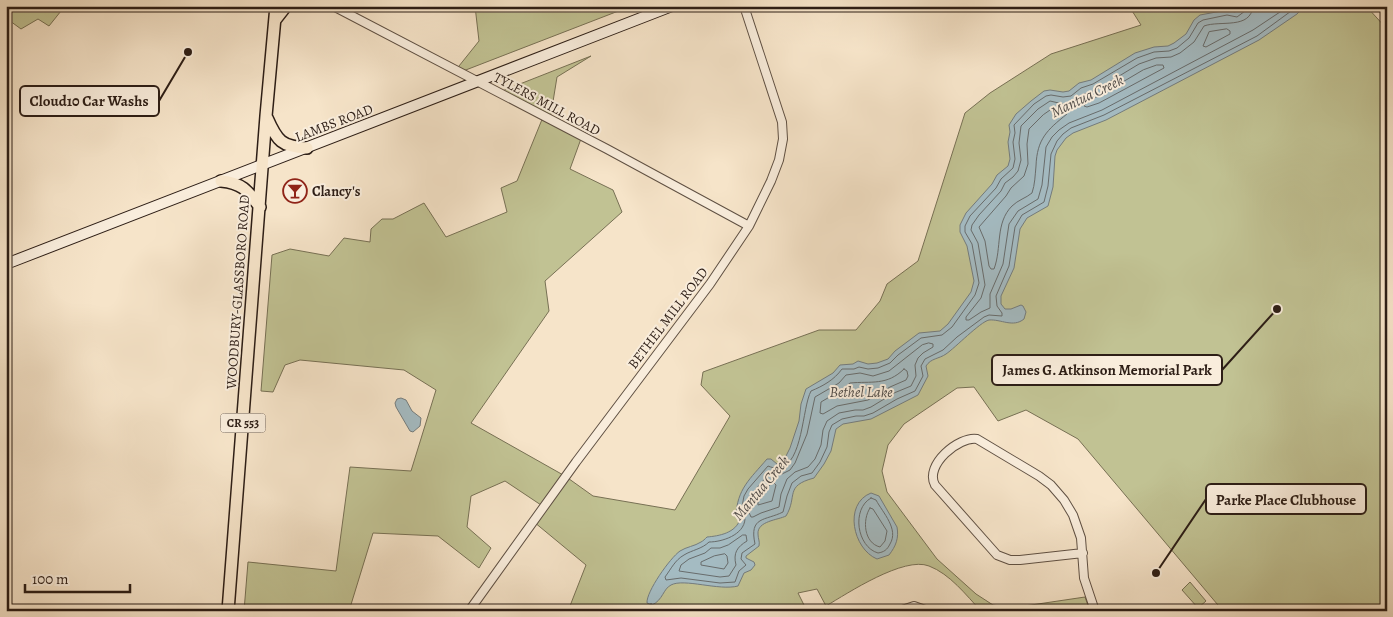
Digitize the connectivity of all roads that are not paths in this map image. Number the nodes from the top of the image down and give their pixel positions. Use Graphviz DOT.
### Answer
graph roads {
  1 [pos="276,6"];
  2 [pos="286,6"];
  3 [pos="332,6"];
  4 [pos="672,6"];
  5 [pos="744,6"];
  6 [pos="1384,6"];
  7 [pos="1387,10"];
  8 [pos="275,20"];
  9 [pos="478,81"];
  10 [pos="266,116"];
  11 [pos="307,148"];
  12 [pos="262,165"];
  13 [pos="221,181"];
  14 [pos="260,207"];
  15 [pos="749,226"];
  16 [pos="6,264"];
  17 [pos="1082,553"];
  18 [pos="228,611"];
  19 [pos="469,611"];
  20 [pos="899,611"];
  21 [pos="928,611"];
  22 [pos="1095,611"];
  1 -- 8 [label="main road, WOODBURY-GLASSBORO ROAD / CR 553"];
  2 -- 8 [label="main road"];
  3 -- 9 [label="street, TYLERS MILL ROAD"];
  4 -- 9 [label="main road, LAMBS ROAD"];
  5 -- 15 [label="street, BETHEL MILL ROAD"];
  6 -- 7 [label="main road"];
  8 -- 10 [label="main road, WOODBURY-GLASSBORO ROAD / CR 553"];
  9 -- 11 [label="main road, LAMBS ROAD"];
  9 -- 15 [label="street, TYLERS MILL ROAD"];
  10 -- 11 [label="main road"];
  10 -- 12 [label="main road, WOODBURY-GLASSBORO ROAD / CR 553"];
  11 -- 12 [label="main road, LAMBS ROAD"];
  12 -- 13 [label="main road, LAMBS ROAD"];
  12 -- 14 [label="main road, WOODBURY-GLASSBORO ROAD / CR 553"];
  13 -- 14 [label="main road"];
  13 -- 16 [label="main road, LAMBS ROAD"];
  14 -- 18 [label="main road, WOODBURY-GLASSBORO ROAD / CR 553"];
  15 -- 19 [label="street, BETHEL MILL ROAD"];
  17 -- 17 [label="street"];
  17 -- 22 [label="street"];
  20 -- 21 [label="street"];
}
